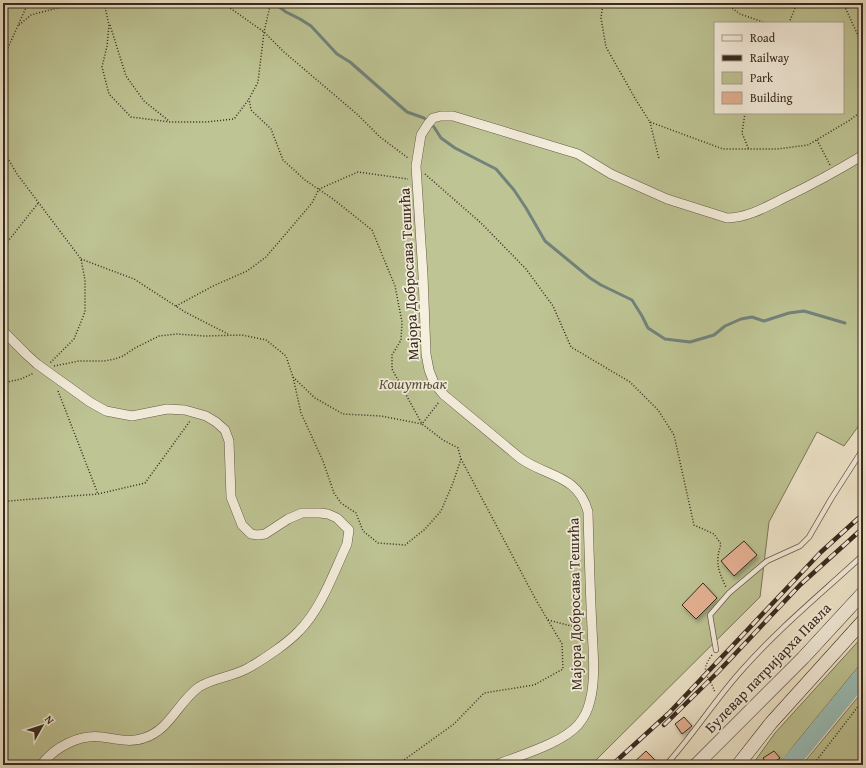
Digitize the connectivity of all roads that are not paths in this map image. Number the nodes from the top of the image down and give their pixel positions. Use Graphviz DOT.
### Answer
graph roads {
  1 [pos="863,155"];
  2 [pos="3,331"];
  3 [pos="863,449"];
  4 [pos="863,555"];
  5 [pos="863,593"];
  6 [pos="863,621"];
  7 [pos="716,650"];
  8 [pos="41,765"];
  9 [pos="496,765"];
  10 [pos="666,765"];
  11 [pos="696,765"];
  12 [pos="738,765"];
  1 -- 9 [label="street, Мајора Добросава Тешића"];
  2 -- 8 [label="street"];
  3 -- 7 [label="lane"];
  4 -- 10 [label="lane"];
  5 -- 11 [label="main road, Булевар патријарха Павла"];
  6 -- 12 [label="main road"];
}
